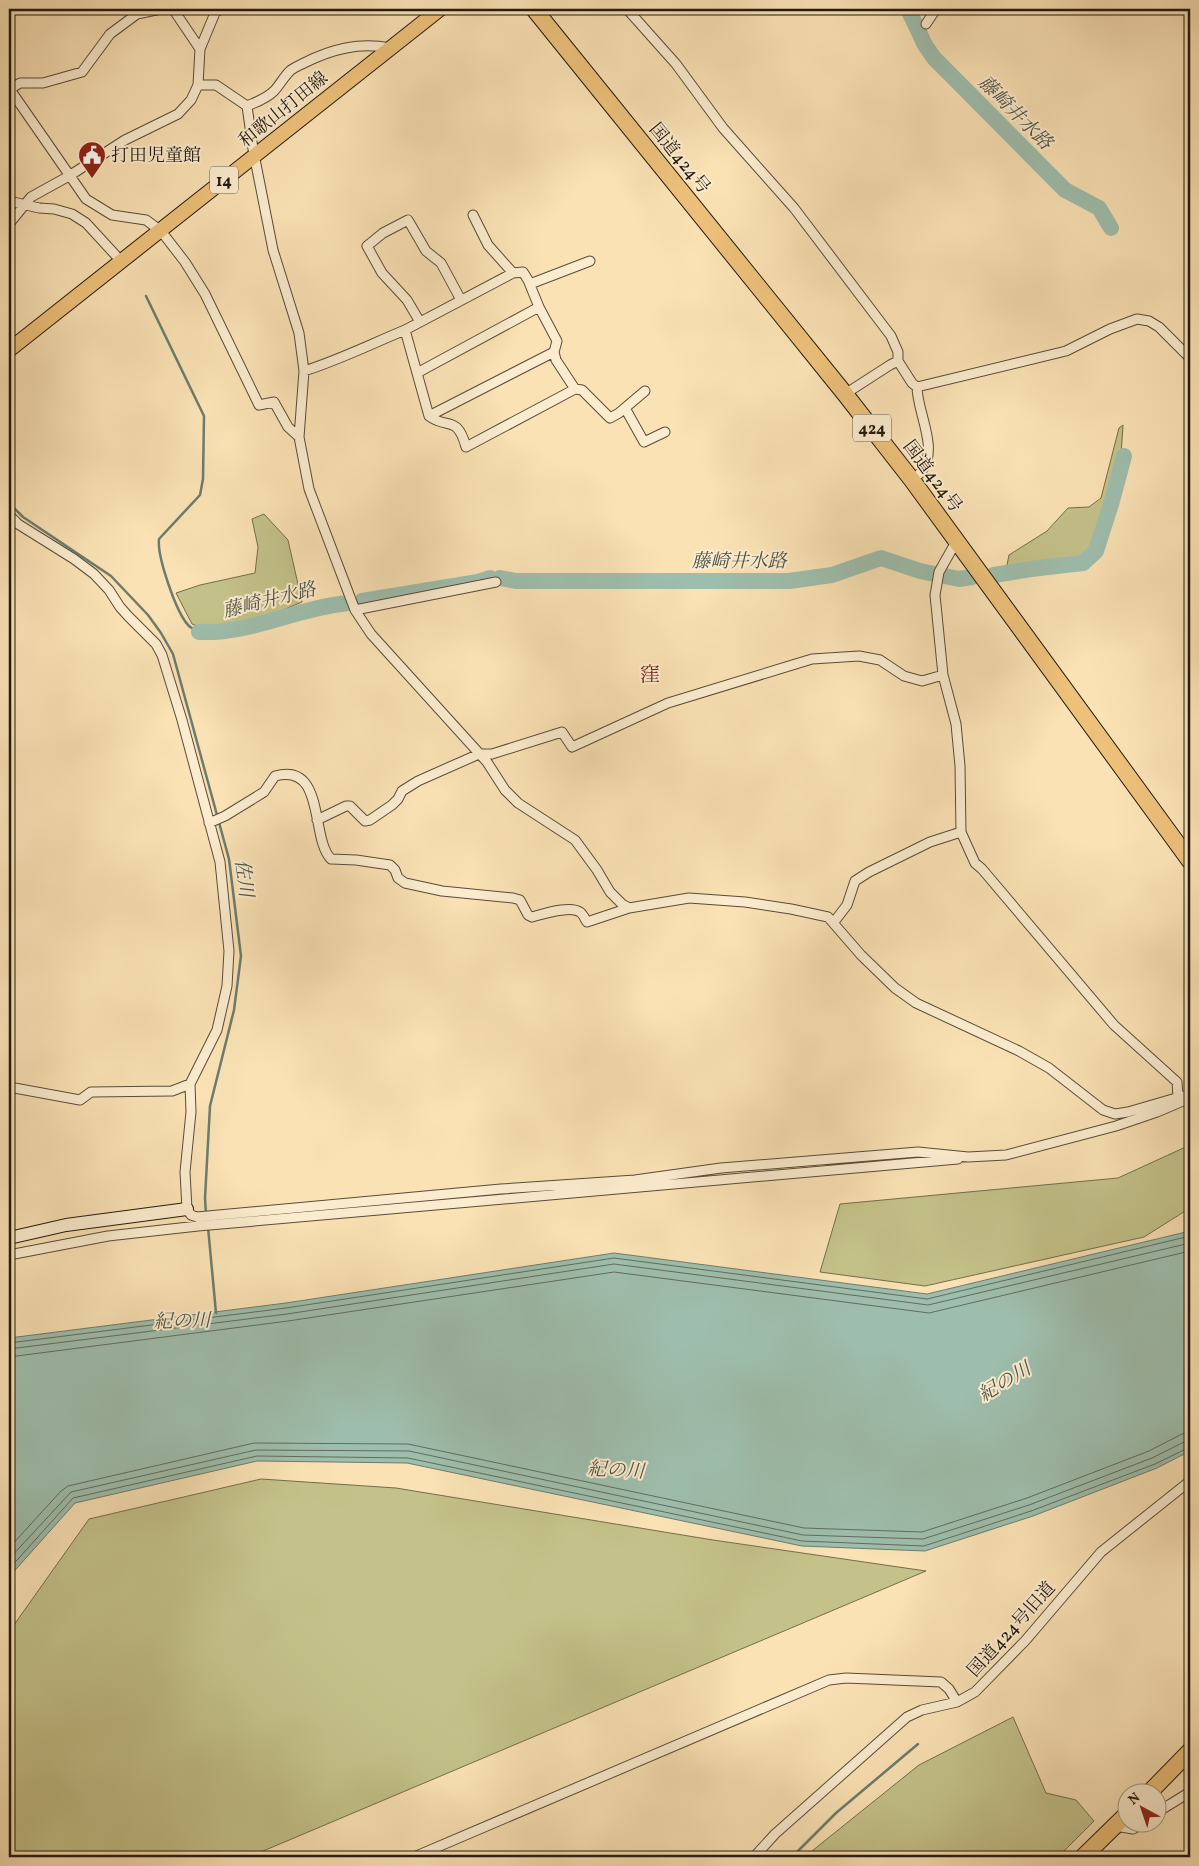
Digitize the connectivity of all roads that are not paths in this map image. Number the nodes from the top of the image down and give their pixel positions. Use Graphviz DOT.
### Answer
graph roads {
  1 [pos="161,9"];
  2 [pos="173,9"];
  3 [pos="220,9"];
  4 [pos="440,9"];
  5 [pos="534,9"];
  6 [pos="627,9"];
  7 [pos="936,9"];
  8 [pos="926,24"];
  9 [pos="390,48"];
  10 [pos="200,49"];
  11 [pos="198,85"];
  12 [pos="9,89"];
  13 [pos="247,106"];
  14 [pos="254,156"];
  15 [pos="69,176"];
  16 [pos="9,201"];
  17 [pos="24,205"];
  18 [pos="472,215"];
  19 [pos="9,224"];
  20 [pos="160,231"];
  21 [pos="121,261"];
  22 [pos="590,261"];
  23 [pos="513,273"];
  24 [pos="530,284"];
  25 [pos="461,300"];
  26 [pos="539,307"];
  27 [pos="420,322"];
  28 [pos="405,330"];
  29 [pos="9,350"];
  30 [pos="554,352"];
  31 [pos="1190,358"];
  32 [pos="898,361"];
  33 [pos="304,371"];
  34 [pos="417,373"];
  35 [pos="917,387"];
  36 [pos="575,388"];
  37 [pos="645,391"];
  38 [pos="845,394"];
  39 [pos="625,408"];
  40 [pos="429,416"];
  41 [pos="665,432"];
  42 [pos="299,437"];
  43 [pos="912,480"];
  44 [pos="9,515"];
  45 [pos="956,540"];
  46 [pos="496,582"];
  47 [pos="355,610"];
  48 [pos="943,675"];
  49 [pos="480,754"];
  50 [pos="317,820"];
  51 [pos="210,822"];
  52 [pos="961,832"];
  53 [pos="1190,861"];
  54 [pos="629,908"];
  55 [pos="834,922"];
  56 [pos="190,1084"];
  57 [pos="9,1087"];
  58 [pos="1190,1096"];
  59 [pos="1178,1097"];
  60 [pos="194,1217"];
  61 [pos="9,1238"];
  62 [pos="9,1255"];
  63 [pos="1190,1481"];
  64 [pos="957,1702"];
  65 [pos="1190,1751"];
  66 [pos="1158,1784"];
  67 [pos="1190,1792"];
  68 [pos="1166,1807"];
  69 [pos="1116,1825"];
  70 [pos="414,1857"];
  71 [pos="754,1857"];
  72 [pos="1083,1857"];
  1 -- 12 [label="street"];
  2 -- 10 [label="street"];
  3 -- 10 [label="street"];
  4 -- 9 [label="main road, 和歌山打田線 / 14"];
  5 -- 38 [label="highway, 国道424号 / 424"];
  6 -- 32 [label="street"];
  7 -- 8 [label="street"];
  9 -- 13 [label="street"];
  9 -- 14 [label="main road, 和歌山打田線 / 14"];
  10 -- 11 [label="street"];
  11 -- 13 [label="street"];
  11 -- 15 [label="street"];
  12 -- 15 [label="street"];
  13 -- 14 [label="street"];
  14 -- 20 [label="main road, 和歌山打田線 / 14"];
  14 -- 33 [label="street"];
  15 -- 17 [label="street"];
  15 -- 20 [label="street"];
  16 -- 17 [label="street"];
  17 -- 19 [label="street"];
  17 -- 21 [label="street"];
  18 -- 23 [label="street"];
  20 -- 21 [label="main road, 和歌山打田線 / 14"];
  20 -- 42 [label="street"];
  21 -- 29 [label="main road, 和歌山打田線 / 14"];
  22 -- 24 [label="street"];
  23 -- 24 [label="street"];
  23 -- 25 [label="street"];
  24 -- 26 [label="street"];
  25 -- 27 [label="street"];
  25 -- 27 [label="street"];
  26 -- 30 [label="street"];
  26 -- 34 [label="street"];
  27 -- 28 [label="street"];
  28 -- 33 [label="street"];
  28 -- 34 [label="street"];
  30 -- 36 [label="street"];
  30 -- 40 [label="street"];
  31 -- 35 [label="street"];
  32 -- 35 [label="street"];
  32 -- 38 [label="street"];
  33 -- 42 [label="street"];
  34 -- 40 [label="street"];
  35 -- 43 [label="street"];
  36 -- 39 [label="street"];
  36 -- 40 [label="street"];
  37 -- 39 [label="street"];
  38 -- 43 [label="highway, 国道424号 / 424"];
  39 -- 41 [label="street"];
  42 -- 47 [label="street"];
  43 -- 45 [label="highway, 国道424号 / 424"];
  44 -- 51 [label="street"];
  45 -- 48 [label="street"];
  45 -- 53 [label="highway, 国道424号 / 424"];
  46 -- 47 [label="street"];
  47 -- 49 [label="street"];
  48 -- 49 [label="street"];
  48 -- 52 [label="street"];
  49 -- 50 [label="street"];
  49 -- 54 [label="street"];
  50 -- 51 [label="street"];
  50 -- 54 [label="street"];
  51 -- 56 [label="street"];
  52 -- 55 [label="street"];
  52 -- 59 [label="street"];
  54 -- 55 [label="street"];
  55 -- 59 [label="street"];
  56 -- 57 [label="street"];
  56 -- 60 [label="street"];
  58 -- 59 [label="street"];
  58 -- 60 [label="street"];
  60 -- 61 [label="street"];
  60 -- 62 [label="street"];
  63 -- 64 [label="street, 国道424号旧道"];
  64 -- 70 [label="street"];
  64 -- 71 [label="street, 国道424号旧道"];
  65 -- 66 [label="highway"];
  67 -- 68 [label="street"];
  69 -- 72 [label="highway"];
}
